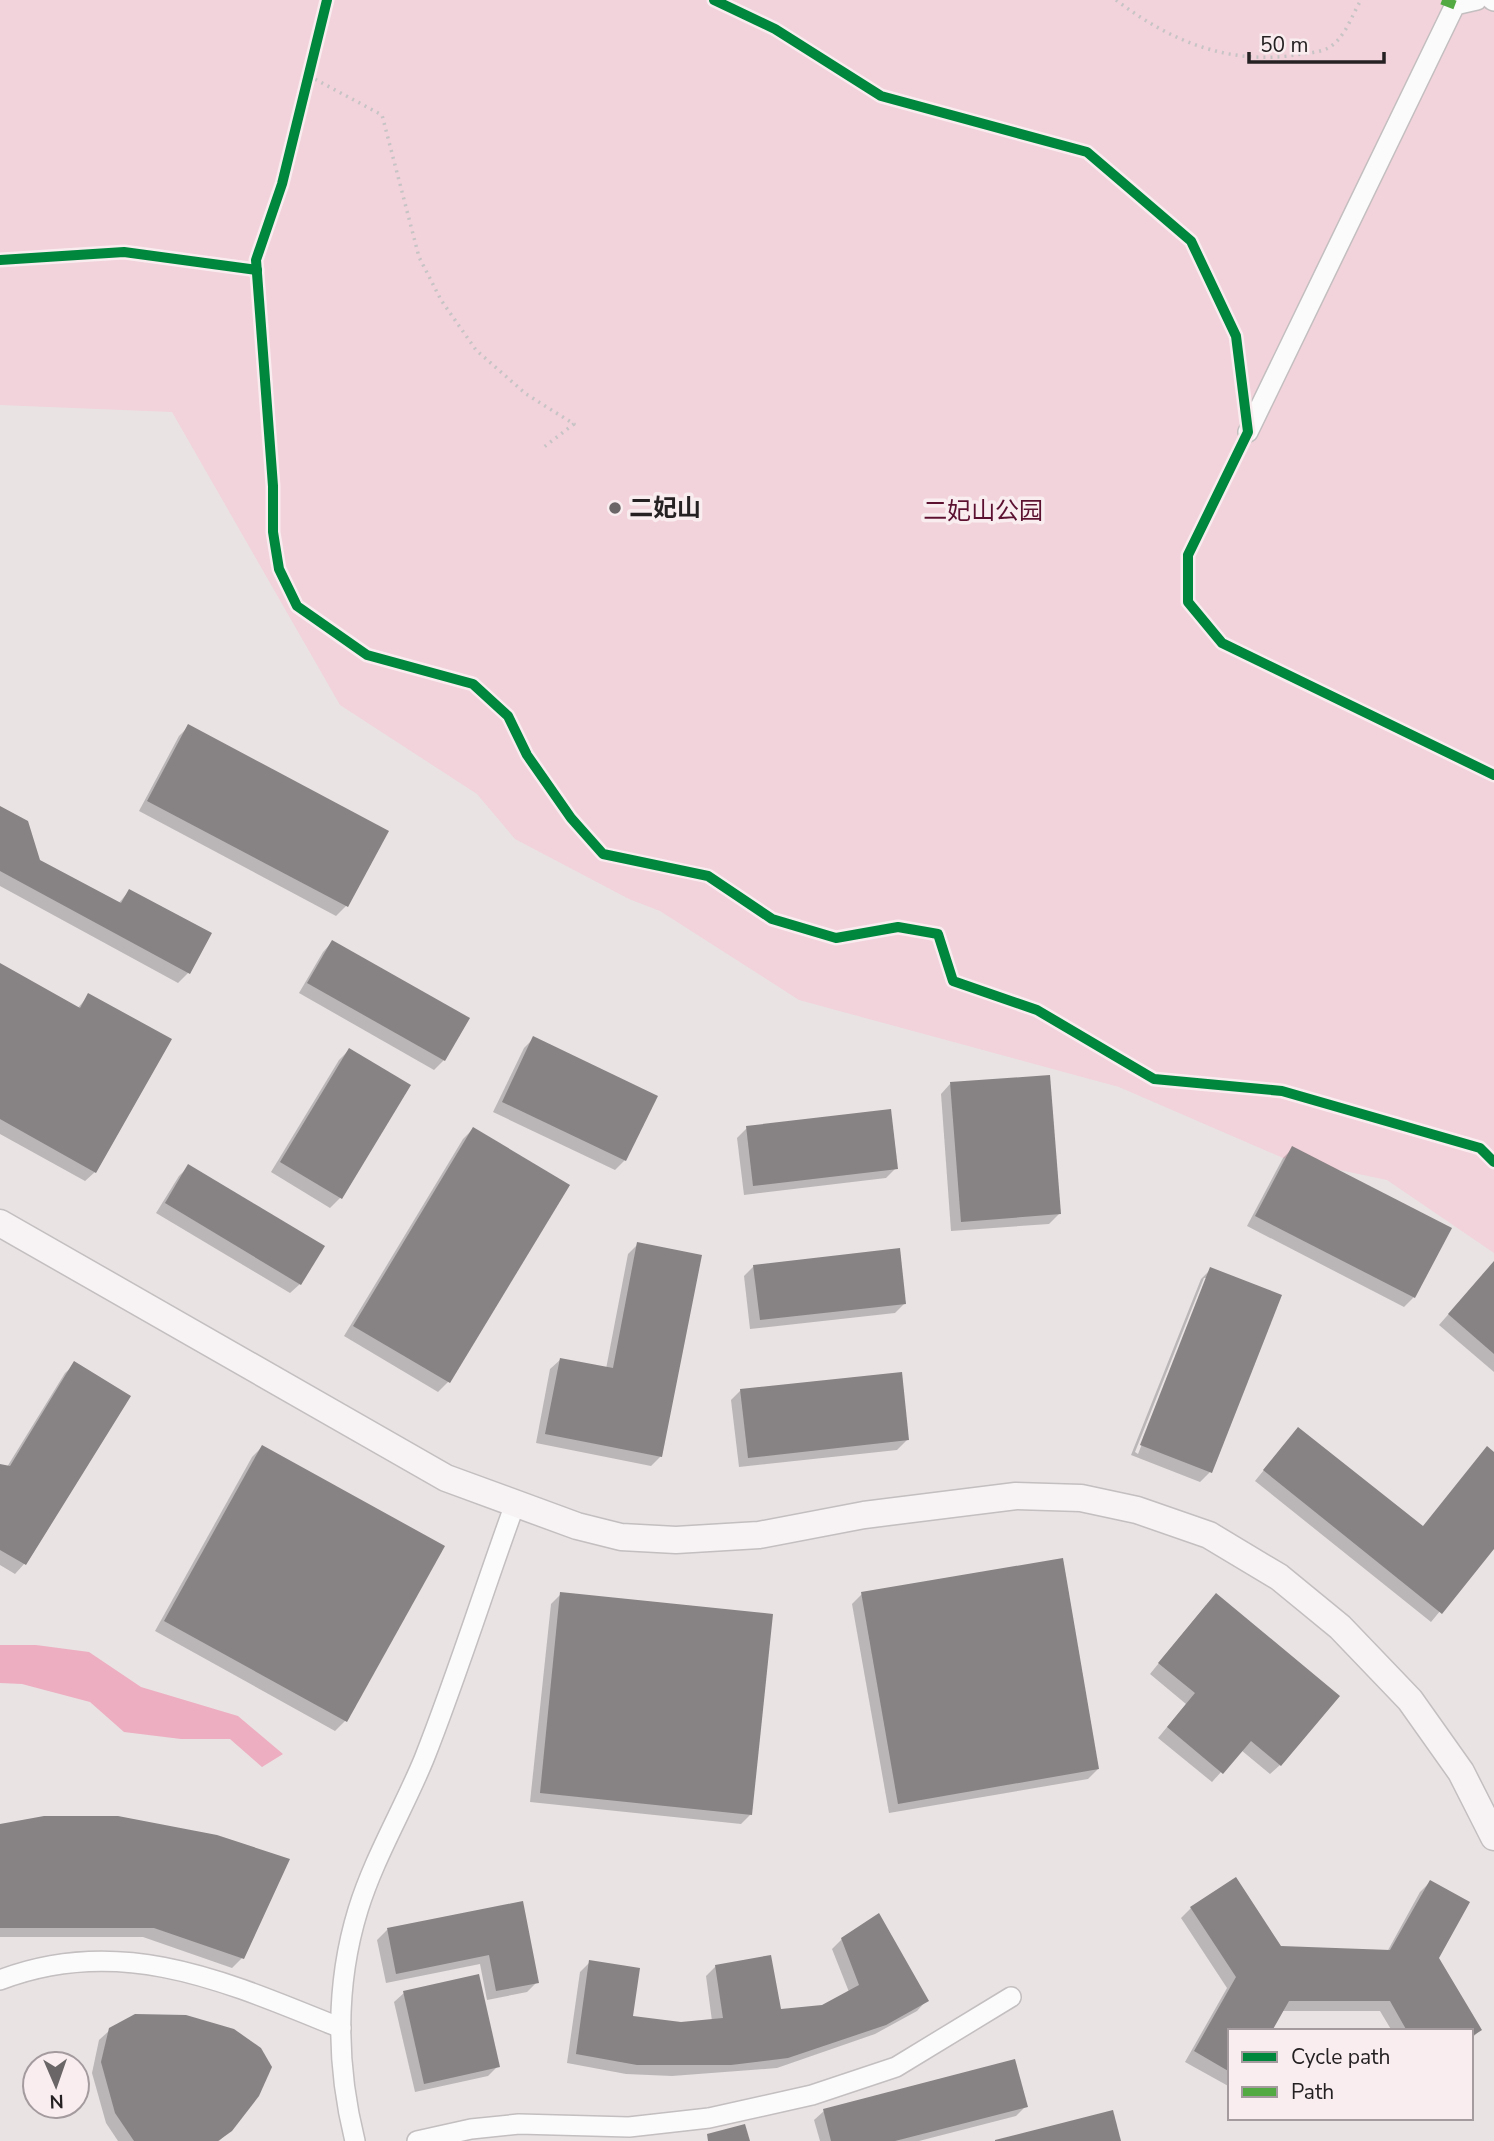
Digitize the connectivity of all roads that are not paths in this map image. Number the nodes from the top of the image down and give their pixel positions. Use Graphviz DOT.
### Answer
graph roads {
  1 [pos="1476,0"];
  2 [pos="1248,432"];
  3 [pos="0,1223"];
  4 [pos="515,1504"];
  5 [pos="1494,1837"];
  6 [pos="0,1980"];
  7 [pos="1011,1997"];
  8 [pos="341,2028"];
  9 [pos="355,2141"];
  10 [pos="417,2141"];
  1 -- 2 [label="street"];
  3 -- 4 [label="street"];
  4 -- 5 [label="street"];
  4 -- 8 [label="street"];
  6 -- 8 [label="street"];
  7 -- 10 [label="street"];
  8 -- 9 [label="street"];
}
